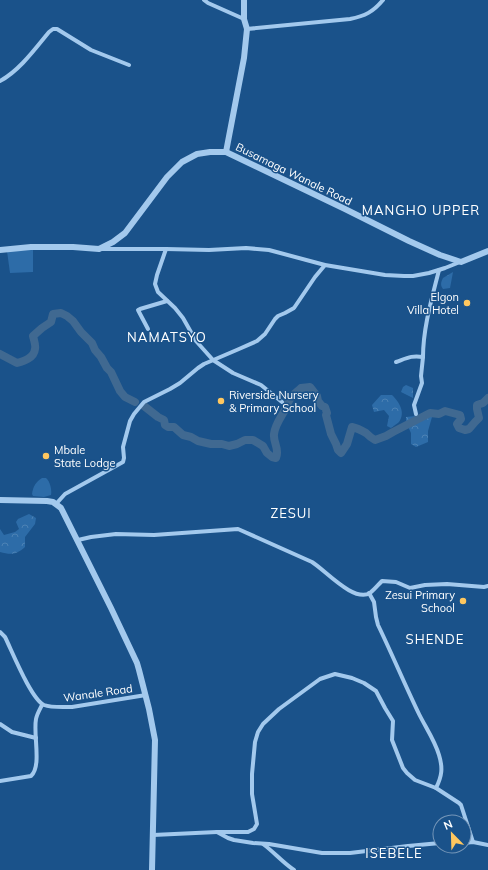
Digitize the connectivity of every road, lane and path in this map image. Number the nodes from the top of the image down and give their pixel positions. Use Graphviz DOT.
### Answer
graph roads {
  1 [pos="204,0"];
  2 [pos="244,0"];
  3 [pos="383,0"];
  4 [pos="244,19"];
  5 [pos="247,29"];
  6 [pos="129,65"];
  7 [pos="0,81"];
  8 [pos="226,152"];
  9 [pos="99,249"];
  10 [pos="166,249"];
  11 [pos="0,250"];
  12 [pos="488,252"];
  13 [pos="460,262"];
  14 [pos="325,265"];
  15 [pos="439,270"];
  16 [pos="167,301"];
  17 [pos="148,329"];
  18 [pos="423,357"];
  19 [pos="213,360"];
  20 [pos="396,362"];
  21 [pos="282,402"];
  22 [pos="416,414"];
  23 [pos="0,500"];
  24 [pos="59,506"];
  25 [pos="78,540"];
  26 [pos="488,586"];
  27 [pos="370,593"];
  28 [pos="0,632"];
  29 [pos="146,695"];
  30 [pos="42,705"];
  31 [pos="0,724"];
  32 [pos="36,738"];
  33 [pos="0,781"];
  34 [pos="436,788"];
  35 [pos="464,814"];
  36 [pos="217,832"];
  37 [pos="153,835"];
  38 [pos="472,842"];
  39 [pos="262,844"];
  40 [pos="432,844"];
  41 [pos="488,845"];
  42 [pos="152,870"];
  43 [pos="294,870"];
  1 -- 4 [label="street"];
  2 -- 4 [label="street"];
  3 -- 5 [label="street"];
  4 -- 5 [label="street"];
  5 -- 8 [label="street"];
  6 -- 7 [label="street"];
  8 -- 9 [label="street, Busamaga Wanale Road"];
  8 -- 13 [label="street, Busamaga Wanale Road"];
  9 -- 10 [label="street"];
  9 -- 11 [label="street"];
  10 -- 14 [label="street"];
  10 -- 16 [label="street"];
  12 -- 13 [label="street"];
  13 -- 15 [label="street"];
  14 -- 15 [label="street"];
  14 -- 19 [label="street"];
  15 -- 18 [label="street"];
  16 -- 17 [label="street"];
  16 -- 19 [label="street"];
  18 -- 20 [label="street"];
  18 -- 22 [label="street"];
  19 -- 21 [label="street"];
  19 -- 24 [label="street"];
  23 -- 24 [label="street"];
  24 -- 25 [label="street"];
  25 -- 27 [label="street"];
  25 -- 29 [label="street"];
  26 -- 27 [label="street"];
  27 -- 34 [label="street"];
  28 -- 30 [label="street"];
  29 -- 30 [label="street, Wanale Road"];
  29 -- 37 [label="street"];
  30 -- 32 [label="street"];
  31 -- 32 [label="street"];
  32 -- 33 [label="street"];
  34 -- 35 [label="street"];
  34 -- 36 [label="street"];
  36 -- 37 [label="street"];
  36 -- 39 [label="street"];
  37 -- 42 [label="street"];
  38 -- 41 [label="street"];
  39 -- 40 [label="street"];
  39 -- 43 [label="street"];
}
